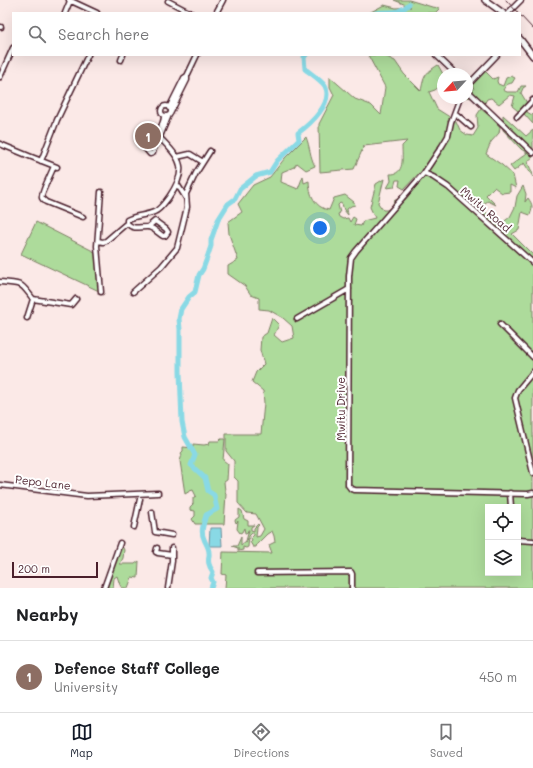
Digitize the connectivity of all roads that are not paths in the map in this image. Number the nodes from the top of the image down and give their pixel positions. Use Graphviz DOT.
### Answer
graph roads {
  1 [pos="70,0"];
  2 [pos="223,0"];
  3 [pos="485,0"];
  4 [pos="522,0"];
  5 [pos="168,1"];
  6 [pos="65,12"];
  7 [pos="95,12"];
  8 [pos="189,12"];
  9 [pos="217,12"];
  10 [pos="502,12"];
  11 [pos="509,12"];
  12 [pos="521,40"];
  13 [pos="12,50"];
  14 [pos="88,56"];
  15 [pos="123,56"];
  16 [pos="197,56"];
  17 [pos="437,56"];
  18 [pos="496,56"];
  19 [pos="533,56"];
  20 [pos="121,60"];
  21 [pos="450,68"];
  22 [pos="0,77"];
  23 [pos="473,79"];
  24 [pos="473,96"];
  25 [pos="533,100"];
  26 [pos="458,104"];
  27 [pos="170,111"];
  28 [pos="455,112"];
  29 [pos="164,116"];
  30 [pos="517,117"];
  31 [pos="471,127"];
  32 [pos="160,138"];
  33 [pos="156,142"];
  34 [pos="0,144"];
  35 [pos="145,148"];
  36 [pos="210,151"];
  37 [pos="533,153"];
  38 [pos="177,157"];
  39 [pos="41,161"];
  40 [pos="203,162"];
  41 [pos="424,173"];
  42 [pos="176,184"];
  43 [pos="101,192"];
  44 [pos="186,198"];
  45 [pos="154,212"];
  46 [pos="82,217"];
  47 [pos="155,221"];
  48 [pos="127,224"];
  49 [pos="161,226"];
  50 [pos="148,227"];
  51 [pos="157,231"];
  52 [pos="98,241"];
  53 [pos="533,263"];
  54 [pos="0,282"];
  55 [pos="349,289"];
  56 [pos="101,292"];
  57 [pos="133,292"];
  58 [pos="32,299"];
  59 [pos="76,299"];
  60 [pos="27,318"];
  61 [pos="297,319"];
  62 [pos="500,324"];
  63 [pos="533,356"];
  64 [pos="533,372"];
  65 [pos="533,473"];
  66 [pos="0,485"];
  67 [pos="158,493"];
  68 [pos="510,493"];
  69 [pos="533,493"];
  70 [pos="140,499"];
  71 [pos="511,504"];
  72 [pos="152,512"];
  73 [pos="134,527"];
  74 [pos="172,535"];
  75 [pos="521,540"];
  76 [pos="533,541"];
  77 [pos="120,543"];
  78 [pos="157,548"];
  79 [pos="172,548"];
  80 [pos="172,554"];
  81 [pos="257,573"];
  82 [pos="104,588"];
  83 [pos="168,588"];
  84 [pos="352,588"];
  1 -- 6 [label="street"];
  1 -- 7 [label="street"];
  2 -- 9 [label="street"];
  3 -- 10 [label="main road"];
  4 -- 11 [label="street"];
  5 -- 8 [label="street"];
  12 -- 19 [label="main road"];
  13 -- 22 [label="street"];
  14 -- 39 [label="street"];
  15 -- 20 [label="street"];
  16 -- 27 [label="street"];
  17 -- 21 [label="street"];
  18 -- 23 [label="street"];
  24 -- 37 [label="street"];
  25 -- 30 [label="street"];
  26 -- 28 [label="street, Mwitu Drive"];
  27 -- 29 [label="street"];
  27 -- 29 [label="street"];
  27 -- 32 [label="street"];
  28 -- 31 [label="street"];
  28 -- 41 [label="street, Mwitu Drive"];
  29 -- 33 [label="street"];
  32 -- 33 [label="street"];
  32 -- 38 [label="street"];
  33 -- 35 [label="street"];
  34 -- 39 [label="street"];
  36 -- 40 [label="street"];
  38 -- 40 [label="street"];
  38 -- 42 [label="street"];
  39 -- 46 [label="street"];
  40 -- 44 [label="street"];
  41 -- 53 [label="street, Mwitu Road"];
  41 -- 55 [label="street, Mwitu Drive"];
  42 -- 44 [label="street"];
  42 -- 45 [label="street"];
  43 -- 52 [label="street"];
  44 -- 57 [label="street"];
  45 -- 47 [label="street"];
  45 -- 48 [label="street"];
  47 -- 49 [label="street"];
  47 -- 50 [label="street"];
  48 -- 50 [label="street"];
  48 -- 52 [label="street"];
  49 -- 51 [label="street"];
  49 -- 51 [label="street"];
  50 -- 51 [label="street"];
  52 -- 56 [label="street"];
  54 -- 58 [label="street"];
  55 -- 61 [label="street"];
  55 -- 68 [label="street, Mwitu Drive"];
  58 -- 59 [label="street"];
  58 -- 60 [label="street"];
  62 -- 63 [label="street"];
  64 -- 65 [label="street"];
  66 -- 67 [label="street, Pepo Lane"];
  68 -- 69 [label="street, Mwitu Drive"];
  68 -- 71 [label="street"];
  70 -- 73 [label="street"];
  72 -- 74 [label="street"];
  75 -- 76 [label="street"];
  77 -- 82 [label="street"];
  78 -- 80 [label="street"];
  79 -- 80 [label="street"];
  80 -- 83 [label="street"];
  81 -- 84 [label="street"];
}
